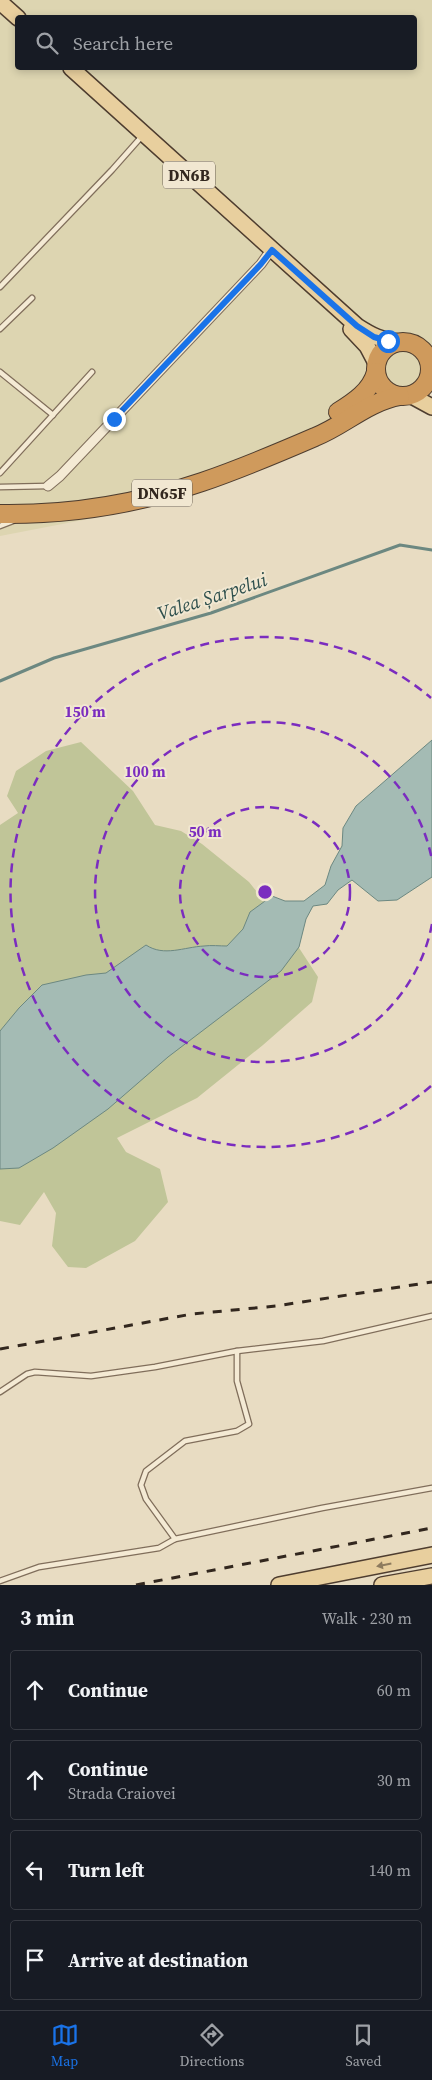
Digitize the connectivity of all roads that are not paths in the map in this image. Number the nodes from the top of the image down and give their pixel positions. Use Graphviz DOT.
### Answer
graph roads {
  1 [pos="0,2"];
  2 [pos="15,15"];
  3 [pos="73,70"];
  4 [pos="144,135"];
  5 [pos="272,250"];
  6 [pos="308,282"];
  7 [pos="0,287"];
  8 [pos="32,298"];
  9 [pos="0,329"];
  10 [pos="432,336"];
  11 [pos="406,343"];
  12 [pos="376,367"];
  13 [pos="0,372"];
  14 [pos="92,372"];
  15 [pos="431,372"];
  16 [pos="405,396"];
  17 [pos="432,407"];
  18 [pos="53,415"];
  19 [pos="289,447"];
  20 [pos="0,473"];
  21 [pos="48,486"];
  22 [pos="0,487"];
  23 [pos="0,514"];
  24 [pos="29,514"];
  25 [pos="0,526"];
  26 [pos="432,1316"];
  27 [pos="237,1351"];
  28 [pos="0,1392"];
  29 [pos="432,1488"];
  30 [pos="175,1539"];
  31 [pos="432,1555"];
  32 [pos="432,1576"];
  33 [pos="0,1581"];
  34 [pos="280,1585"];
  35 [pos="382,1585"];
  1 -- 2 [label="main road"];
  3 -- 4 [label="main road, DN6B"];
  4 -- 5 [label="main road, DN6B"];
  4 -- 7 [label="lane"];
  5 -- 6 [label="main road, DN6B"];
  5 -- 21 [label="street"];
  6 -- 11 [label="main road, DN6B"];
  6 -- 12 [label="main road, DN6B"];
  8 -- 9 [label="lane"];
  10 -- 11 [label="highway"];
  11 -- 12 [label="highway"];
  11 -- 15 [label="highway"];
  12 -- 16 [label="highway, DN6B"];
  12 -- 19 [label="highway, DN65F"];
  13 -- 18 [label="lane"];
  14 -- 18 [label="lane"];
  15 -- 16 [label="highway"];
  16 -- 17 [label="main road, DN6B"];
  16 -- 19 [label="highway, DN65F"];
  18 -- 20 [label="lane"];
  19 -- 24 [label="highway, DN65F"];
  21 -- 22 [label="lane"];
  23 -- 24 [label="highway, DN65F"];
  24 -- 25 [label="lane"];
  26 -- 27 [label="lane"];
  27 -- 28 [label="lane"];
  27 -- 30 [label="lane"];
  29 -- 30 [label="lane"];
  30 -- 33 [label="lane"];
  31 -- 34 [label="main road, one-way"];
  32 -- 35 [label="main road"];
}
